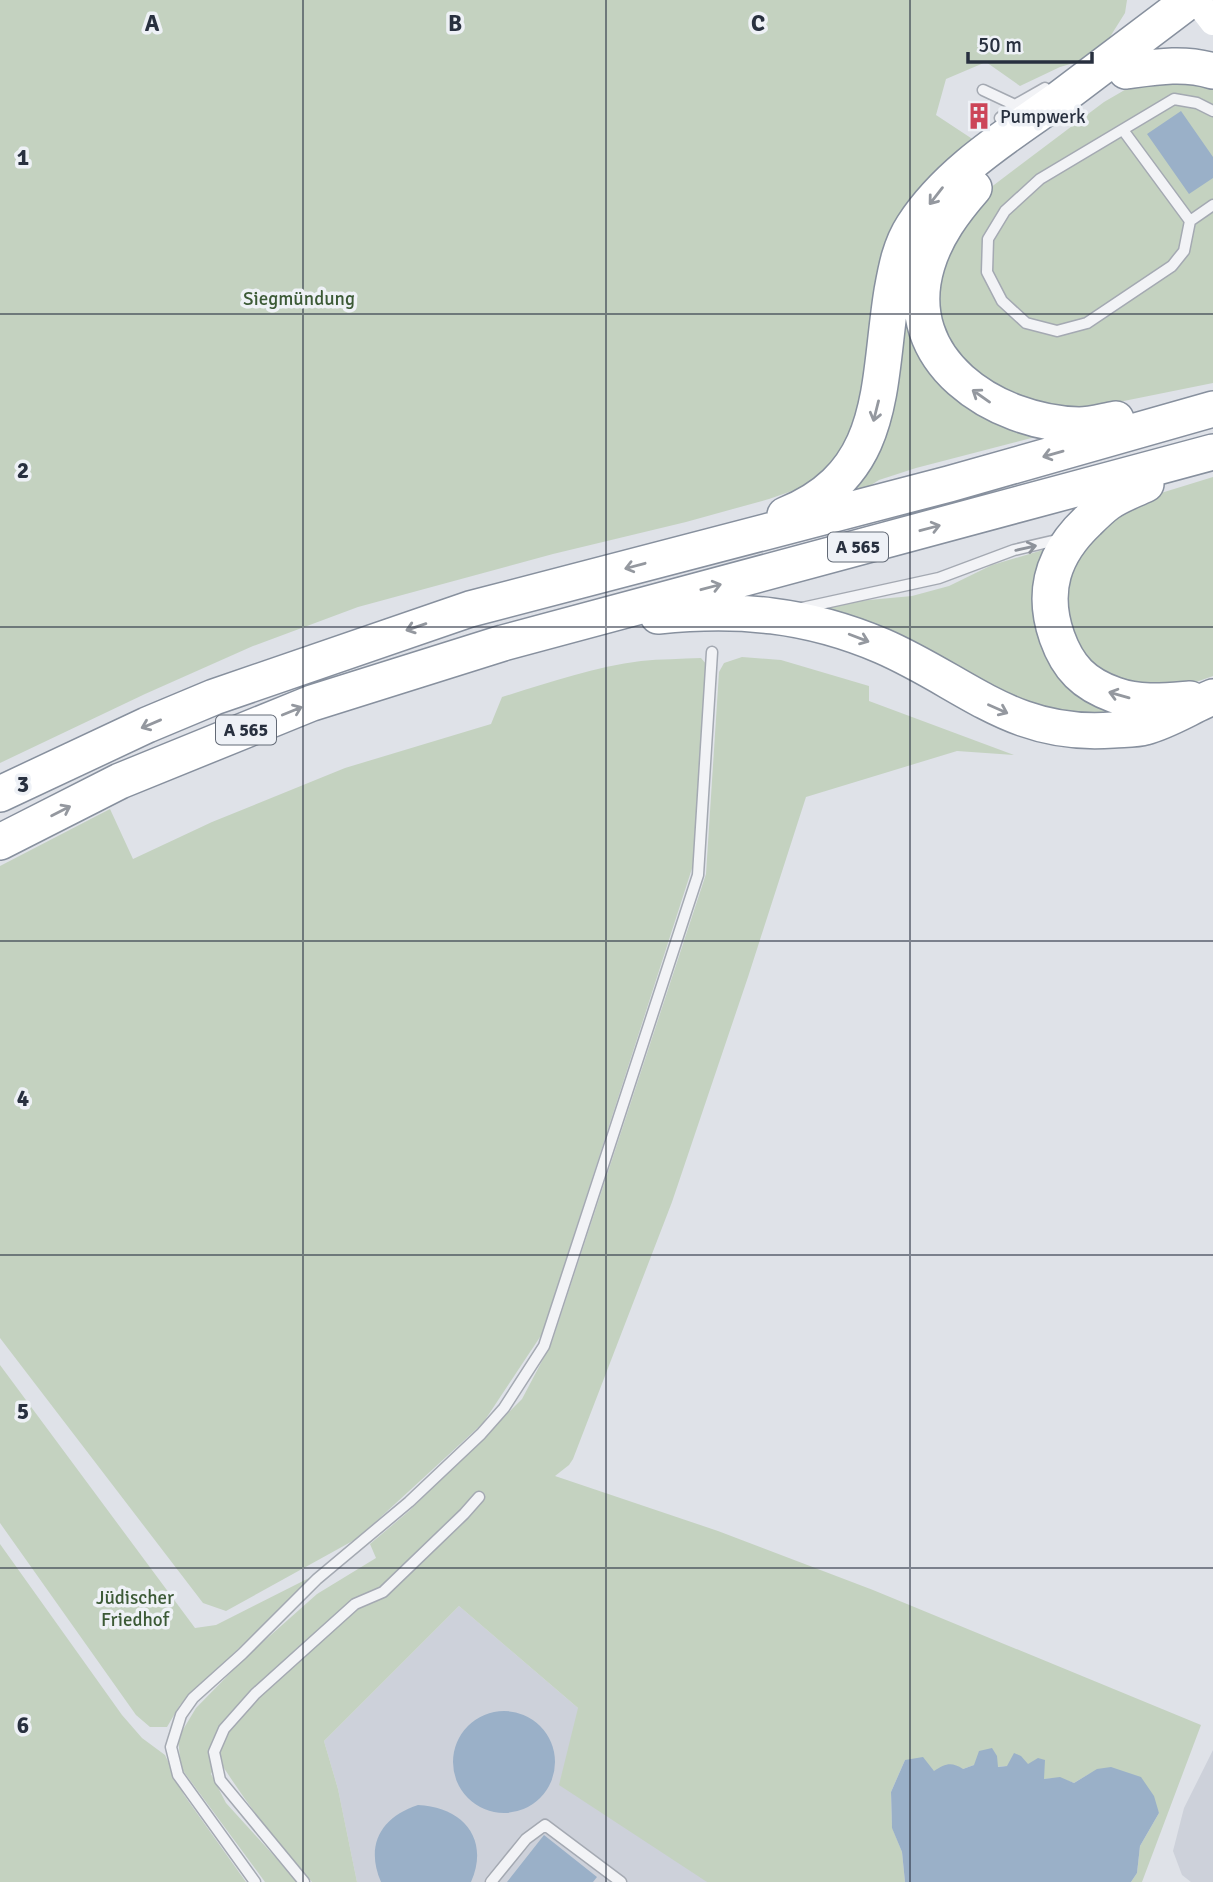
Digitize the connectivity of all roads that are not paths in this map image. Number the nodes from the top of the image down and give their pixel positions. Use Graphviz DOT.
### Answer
graph roads {
  1 [pos="1151,0"];
  2 [pos="1201,8"];
  3 [pos="1144,34"];
  4 [pos="1126,71"];
  5 [pos="1213,71"];
  6 [pos="1070,81"];
  7 [pos="983,90"];
  8 [pos="1015,105"];
  9 [pos="1213,111"];
  10 [pos="1000,118"];
  11 [pos="1123,130"];
  12 [pos="1213,205"];
  13 [pos="1190,220"];
  14 [pos="1213,406"];
  15 [pos="1213,452"];
  16 [pos="1072,536"];
  17 [pos="701,548"];
  18 [pos="771,615"];
  19 [pos="503,642"];
  20 [pos="712,652"];
  21 [pos="1212,698"];
  22 [pos="0,794"];
  23 [pos="0,842"];
  24 [pos="479,1497"];
  25 [pos="255,1882"];
  26 [pos="304,1882"];
  27 [pos="491,1882"];
  28 [pos="621,1882"];
  1 -- 3 [label="highway"];
  2 -- 3 [label="highway"];
  2 -- 4 [label="highway"];
  3 -- 6 [label="highway"];
  4 -- 5 [label="highway"];
  14 -- 4 [label="highway, one-way"];
  6 -- 8 [label="lane"];
  6 -- 17 [label="highway, one-way"];
  7 -- 8 [label="lane"];
  8 -- 10 [label="lane"];
  9 -- 11 [label="lane"];
  11 -- 13 [label="lane"];
  11 -- 13 [label="lane"];
  12 -- 13 [label="lane"];
  14 -- 17 [label="highway, A 565, one-way"];
  15 -- 16 [label="highway"];
  19 -- 15 [label="highway, A 565, one-way"];
  18 -- 16 [label="lane, one-way"];
  21 -- 16 [label="highway, one-way"];
  17 -- 22 [label="highway, A 565, one-way"];
  18 -- 19 [label="highway"];
  18 -- 21 [label="highway, one-way"];
  23 -- 19 [label="highway, A 565, one-way"];
  20 -- 25 [label="lane"];
  24 -- 26 [label="lane"];
  27 -- 28 [label="lane"];
}
